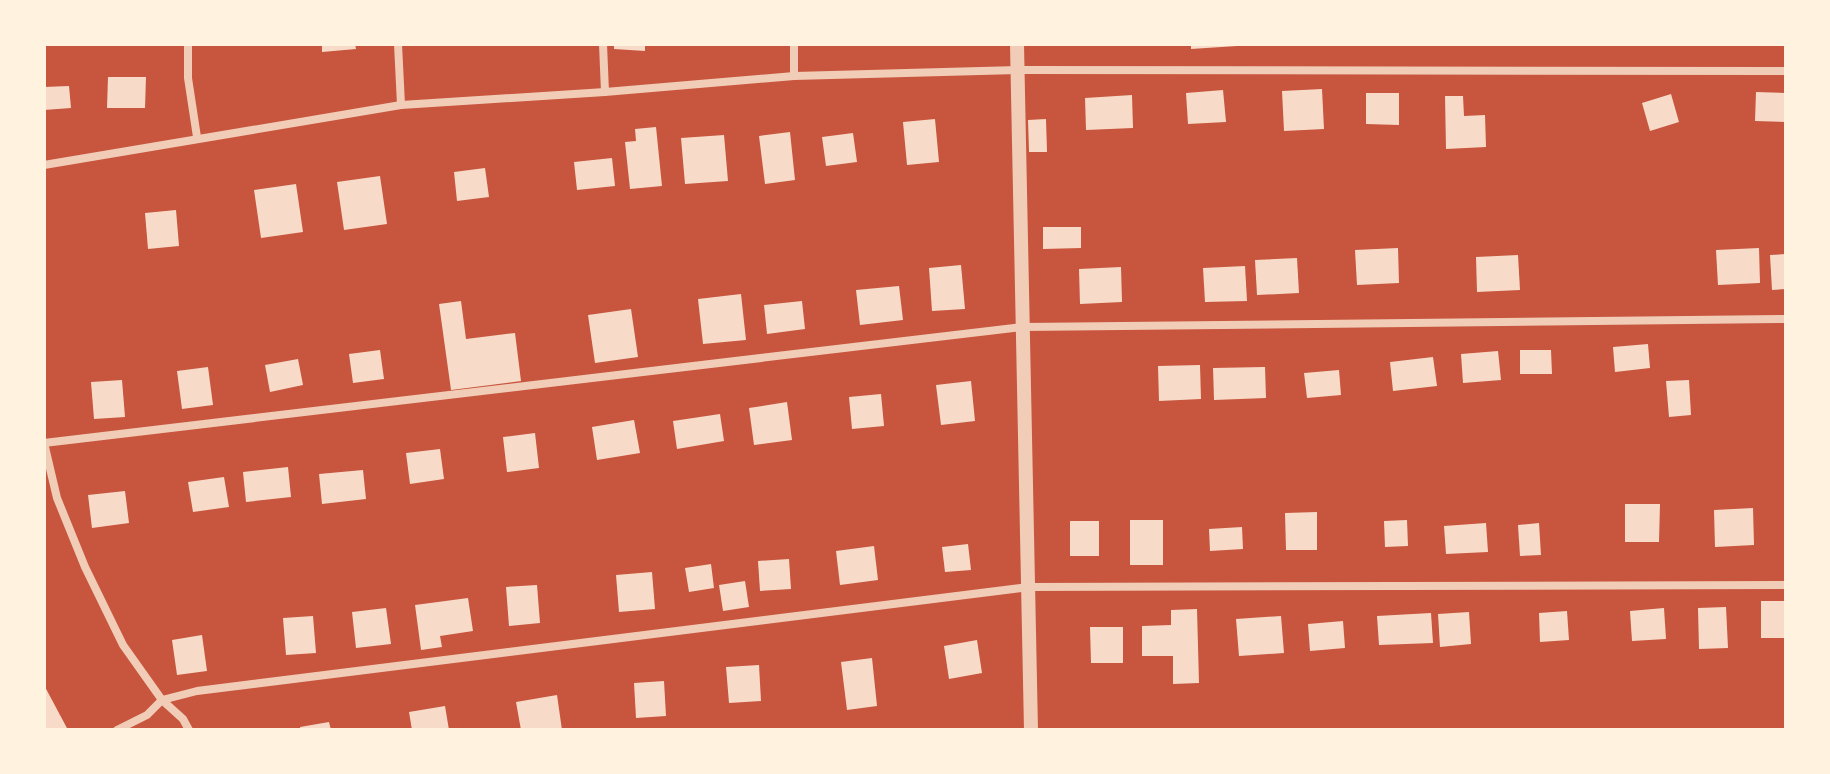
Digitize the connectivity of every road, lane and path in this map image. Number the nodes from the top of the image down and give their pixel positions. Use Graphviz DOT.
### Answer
graph roads {
  1 [pos="188,44"];
  2 [pos="398,44"];
  3 [pos="603,44"];
  4 [pos="794,44"];
  5 [pos="1017,44"];
  6 [pos="1019,70"];
  7 [pos="1786,71"];
  8 [pos="794,76"];
  9 [pos="605,92"];
  10 [pos="401,105"];
  11 [pos="197,137"];
  12 [pos="44,165"];
  13 [pos="1786,319"];
  14 [pos="1022,327"];
  15 [pos="44,443"];
  16 [pos="1786,585"];
  17 [pos="1029,587"];
  18 [pos="162,700"];
  19 [pos="117,730"];
  20 [pos="189,730"];
  21 [pos="1031,730"];
  1 -- 11 [label="street"];
  2 -- 10 [label="street"];
  3 -- 9 [label="street"];
  4 -- 8 [label="street"];
  5 -- 6 [label="street"];
  6 -- 7 [label="street"];
  6 -- 8 [label="street"];
  6 -- 14 [label="street"];
  8 -- 9 [label="street"];
  9 -- 10 [label="street"];
  10 -- 11 [label="street"];
  11 -- 12 [label="street"];
  13 -- 14 [label="street"];
  14 -- 15 [label="street"];
  14 -- 17 [label="street"];
  15 -- 18 [label="street"];
  16 -- 17 [label="street"];
  17 -- 18 [label="street"];
  17 -- 21 [label="street"];
  18 -- 19 [label="street"];
  18 -- 20 [label="street"];
}
